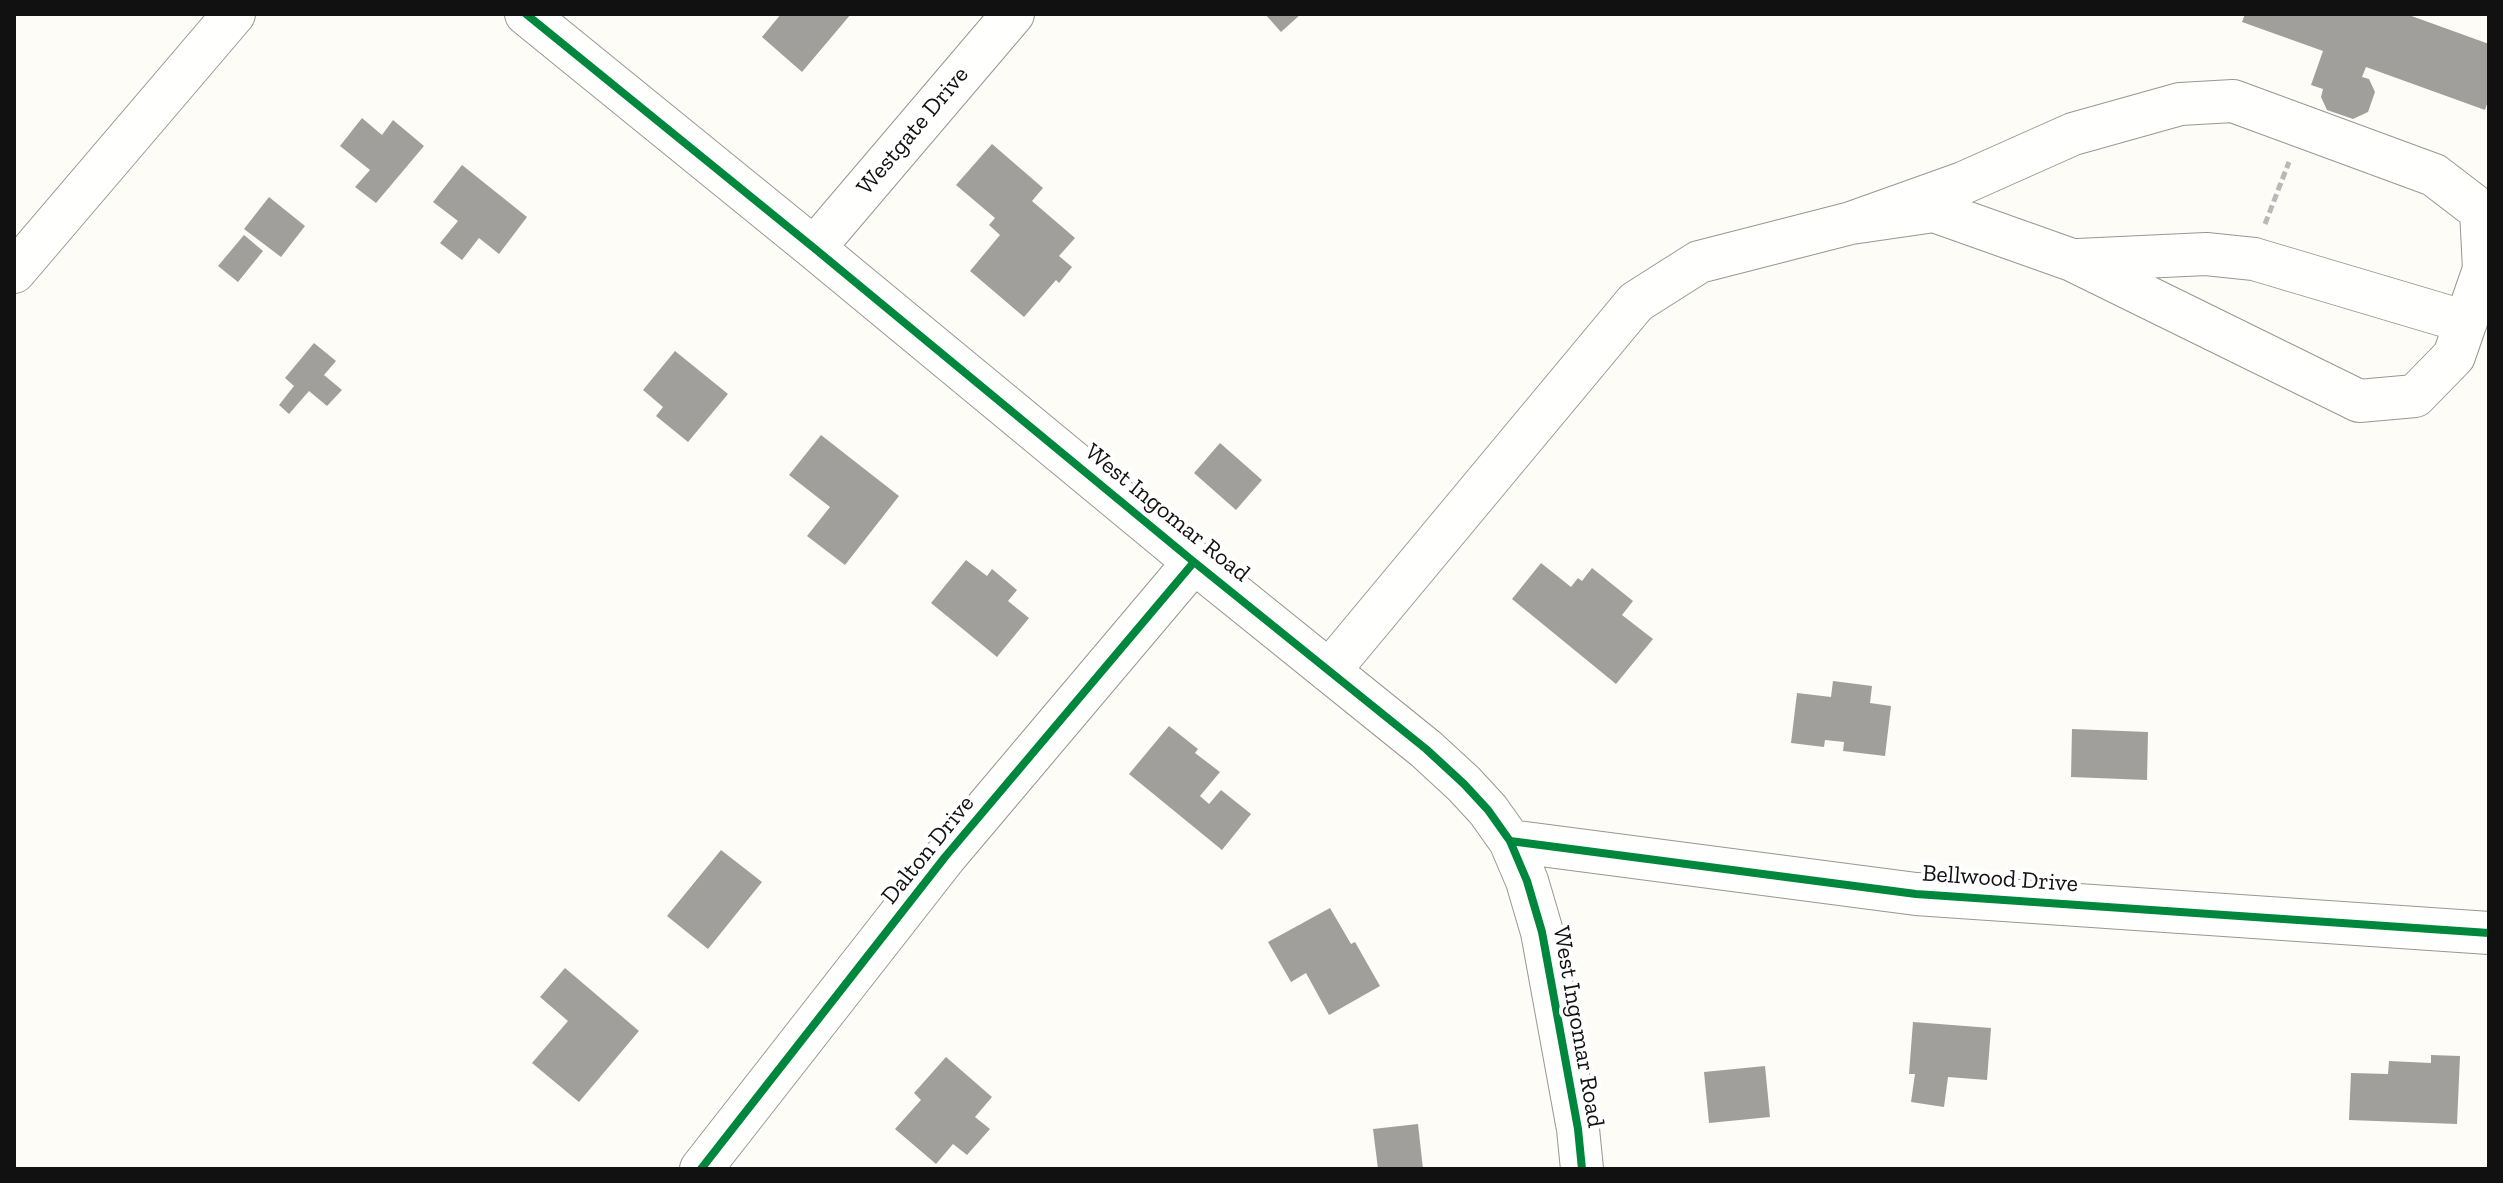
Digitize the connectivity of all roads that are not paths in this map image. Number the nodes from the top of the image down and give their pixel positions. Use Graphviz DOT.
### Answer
graph roads {
  1 [pos="234,14"];
  2 [pos="526,14"];
  3 [pos="1013,14"];
  4 [pos="1851,223"];
  5 [pos="814,248"];
  6 [pos="2072,260"];
  7 [pos="14,272"];
  8 [pos="2466,322"];
  9 [pos="1194,562"];
  10 [pos="1329,671"];
  11 [pos="1510,841"];
  12 [pos="2489,933"];
  13 [pos="701,1169"];
  14 [pos="1582,1169"];
  1 -- 7 [label="street"];
  2 -- 5 [label="street, West Ingomar Road"];
  3 -- 5 [label="street, Westgate Drive"];
  4 -- 6 [label="street"];
  4 -- 8 [label="street"];
  4 -- 10 [label="street"];
  5 -- 9 [label="street, West Ingomar Road"];
  6 -- 8 [label="street"];
  6 -- 8 [label="street"];
  9 -- 10 [label="street, West Ingomar Road"];
  9 -- 13 [label="street, Dalton Drive"];
  10 -- 11 [label="street, West Ingomar Road"];
  11 -- 12 [label="street, Bellwood Drive"];
  11 -- 14 [label="street, West Ingomar Road"];
}
